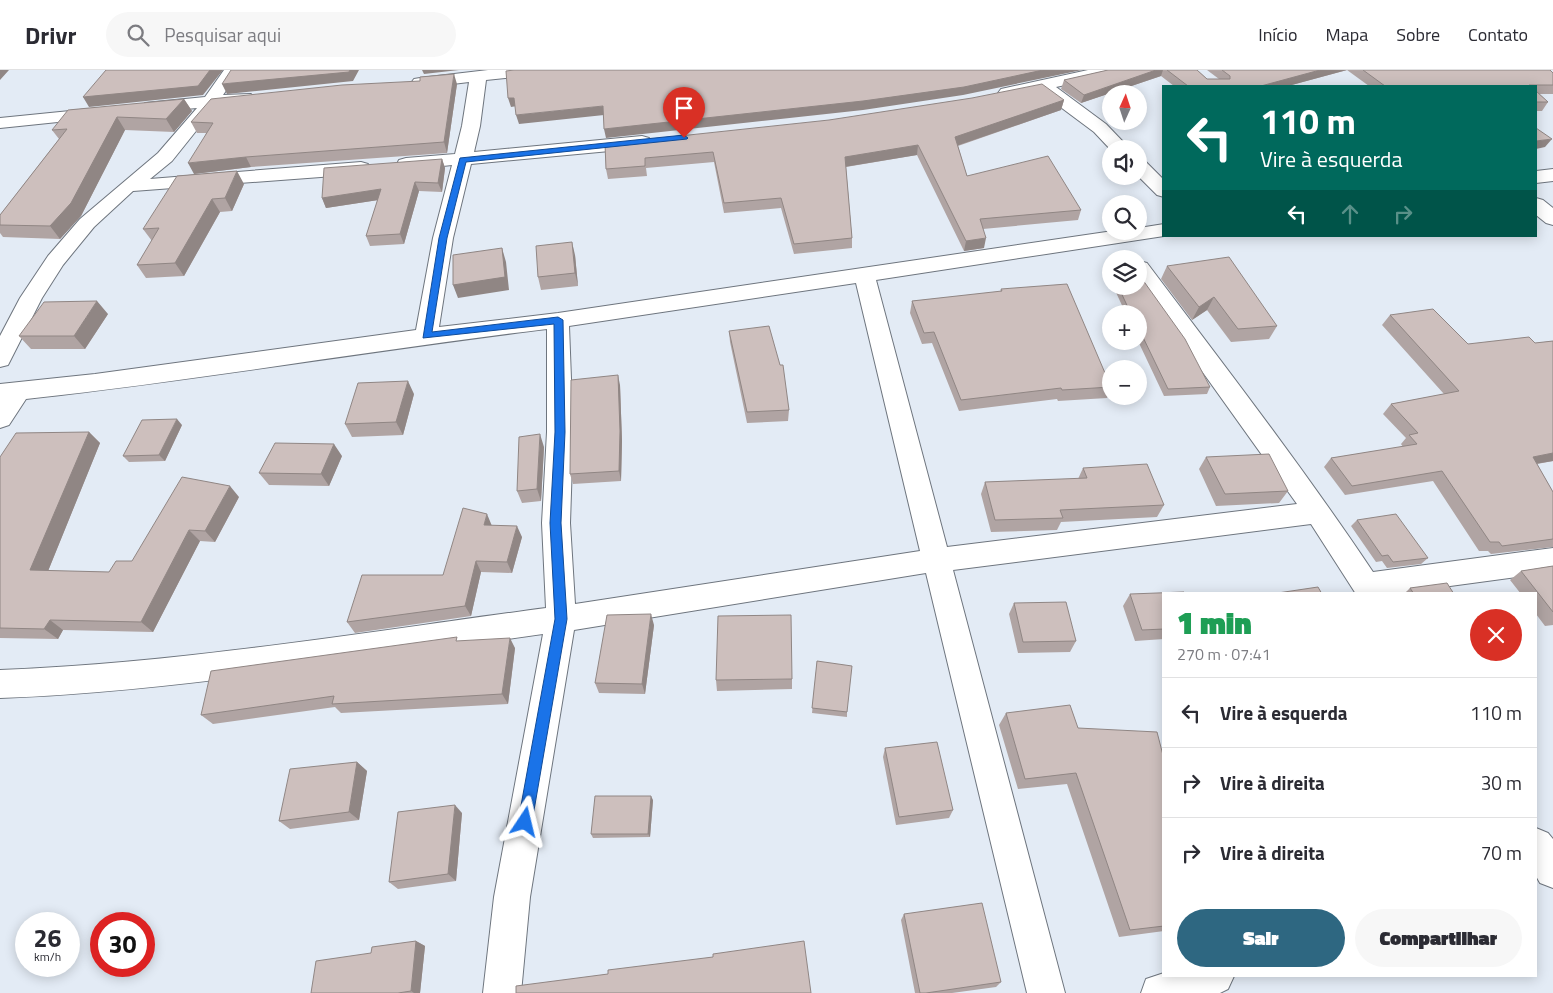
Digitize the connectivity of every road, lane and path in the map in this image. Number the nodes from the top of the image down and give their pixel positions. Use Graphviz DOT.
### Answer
graph roads {
  1 [pos="232,70"];
  2 [pos="532,70"];
  3 [pos="1111,70"];
  4 [pos="478,76"];
  5 [pos="401,84"];
  6 [pos="1042,86"];
  7 [pos="991,96"];
  8 [pos="258,97"];
  9 [pos="210,101"];
  10 [pos="0,124"];
  11 [pos="1112,140"];
  12 [pos="655,141"];
  13 [pos="463,160"];
  14 [pos="1147,174"];
  15 [pos="1553,175"];
  16 [pos="1537,177"];
  17 [pos="128,186"];
  18 [pos="1162,189"];
  19 [pos="1537,205"];
  20 [pos="1553,220"];
  21 [pos="1162,230"];
  22 [pos="1147,232"];
  23 [pos="1102,239"];
  24 [pos="864,273"];
  25 [pos="1147,279"];
  26 [pos="558,320"];
  27 [pos="426,336"];
  28 [pos="0,359"];
  29 [pos="9,392"];
  30 [pos="0,419"];
  31 [pos="1318,512"];
  32 [pos="937,560"];
  33 [pos="1553,560"];
  34 [pos="1369,589"];
  35 [pos="561,619"];
  36 [pos="0,684"];
  37 [pos="1537,847"];
  38 [pos="1553,872"];
  39 [pos="1537,878"];
  40 [pos="1212,977"];
  41 [pos="502,993"];
  42 [pos="1046,993"];
  43 [pos="1160,993"];
  1 -- 9 [label="street"];
  2 -- 4 [label="street"];
  3 -- 6 [label="street"];
  4 -- 5 [label="street"];
  4 -- 13 [label="street"];
  6 -- 7 [label="street"];
  6 -- 11 [label="street"];
  8 -- 9 [label="street"];
  9 -- 10 [label="street"];
  9 -- 17 [label="street"];
  12 -- 13 [label="street"];
  13 -- 17 [label="street"];
  13 -- 27 [label="street"];
  14 -- 18 [label="street"];
  15 -- 16 [label="street"];
  17 -- 28 [label="street"];
  19 -- 20 [label="street"];
  21 -- 22 [label="street"];
  23 -- 24 [label="street"];
  24 -- 26 [label="street"];
  24 -- 32 [label="street"];
  25 -- 31 [label="street"];
  26 -- 27 [label="street"];
  26 -- 35 [label="street"];
  27 -- 29 [label="street"];
  29 -- 30 [label="street"];
  31 -- 32 [label="street"];
  31 -- 34 [label="street"];
  32 -- 35 [label="street"];
  32 -- 42 [label="street"];
  33 -- 34 [label="street"];
  35 -- 36 [label="street"];
  35 -- 41 [label="street"];
  37 -- 38 [label="street"];
  38 -- 39 [label="street"];
  40 -- 43 [label="street"];
}
